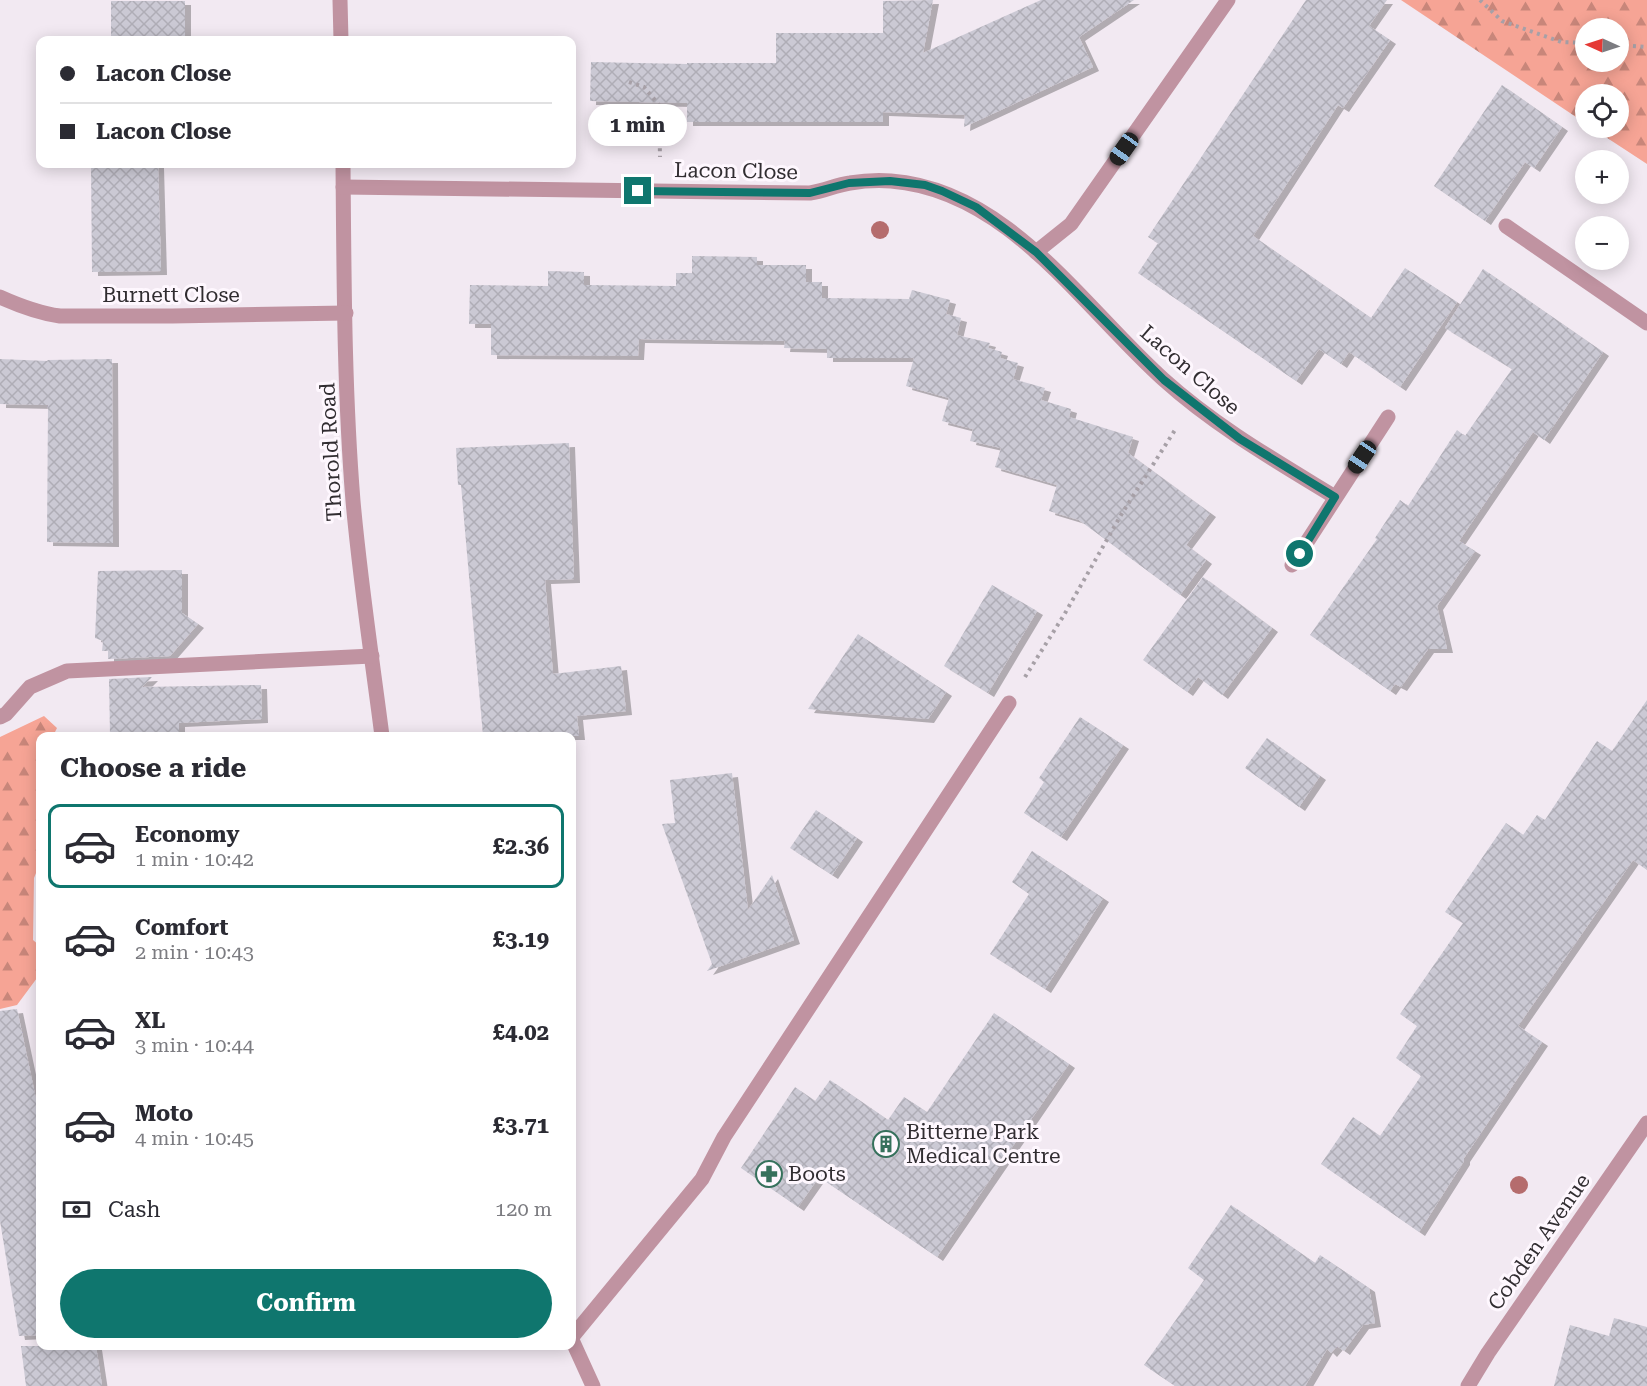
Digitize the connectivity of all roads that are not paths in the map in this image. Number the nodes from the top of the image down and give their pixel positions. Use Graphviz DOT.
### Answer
graph roads {
  1 [pos="340,0"];
  2 [pos="1228,0"];
  3 [pos="341,36"];
  4 [pos="343,168"];
  5 [pos="343,188"];
  6 [pos="1506,225"];
  7 [pos="1036,252"];
  8 [pos="0,297"];
  9 [pos="346,313"];
  10 [pos="1647,323"];
  11 [pos="1388,417"];
  12 [pos="1335,497"];
  13 [pos="1292,565"];
  14 [pos="372,656"];
  15 [pos="1009,704"];
  16 [pos="0,717"];
  17 [pos="382,732"];
  18 [pos="1647,1123"];
  19 [pos="576,1334"];
  20 [pos="576,1348"];
  21 [pos="593,1386"];
  22 [pos="1468,1386"];
  1 -- 3 [label="street"];
  2 -- 7 [label="street"];
  4 -- 5 [label="street, Thorold Road"];
  5 -- 7 [label="street, Lacon Close"];
  5 -- 9 [label="street, Thorold Road"];
  6 -- 10 [label="street"];
  7 -- 12 [label="street, Lacon Close"];
  8 -- 9 [label="street, Burnett Close"];
  9 -- 14 [label="street, Thorold Road"];
  11 -- 12 [label="street"];
  12 -- 13 [label="street"];
  14 -- 16 [label="street"];
  14 -- 17 [label="street, Thorold Road"];
  15 -- 19 [label="street"];
  18 -- 22 [label="street, Cobden Avenue"];
  20 -- 21 [label="street"];
}
